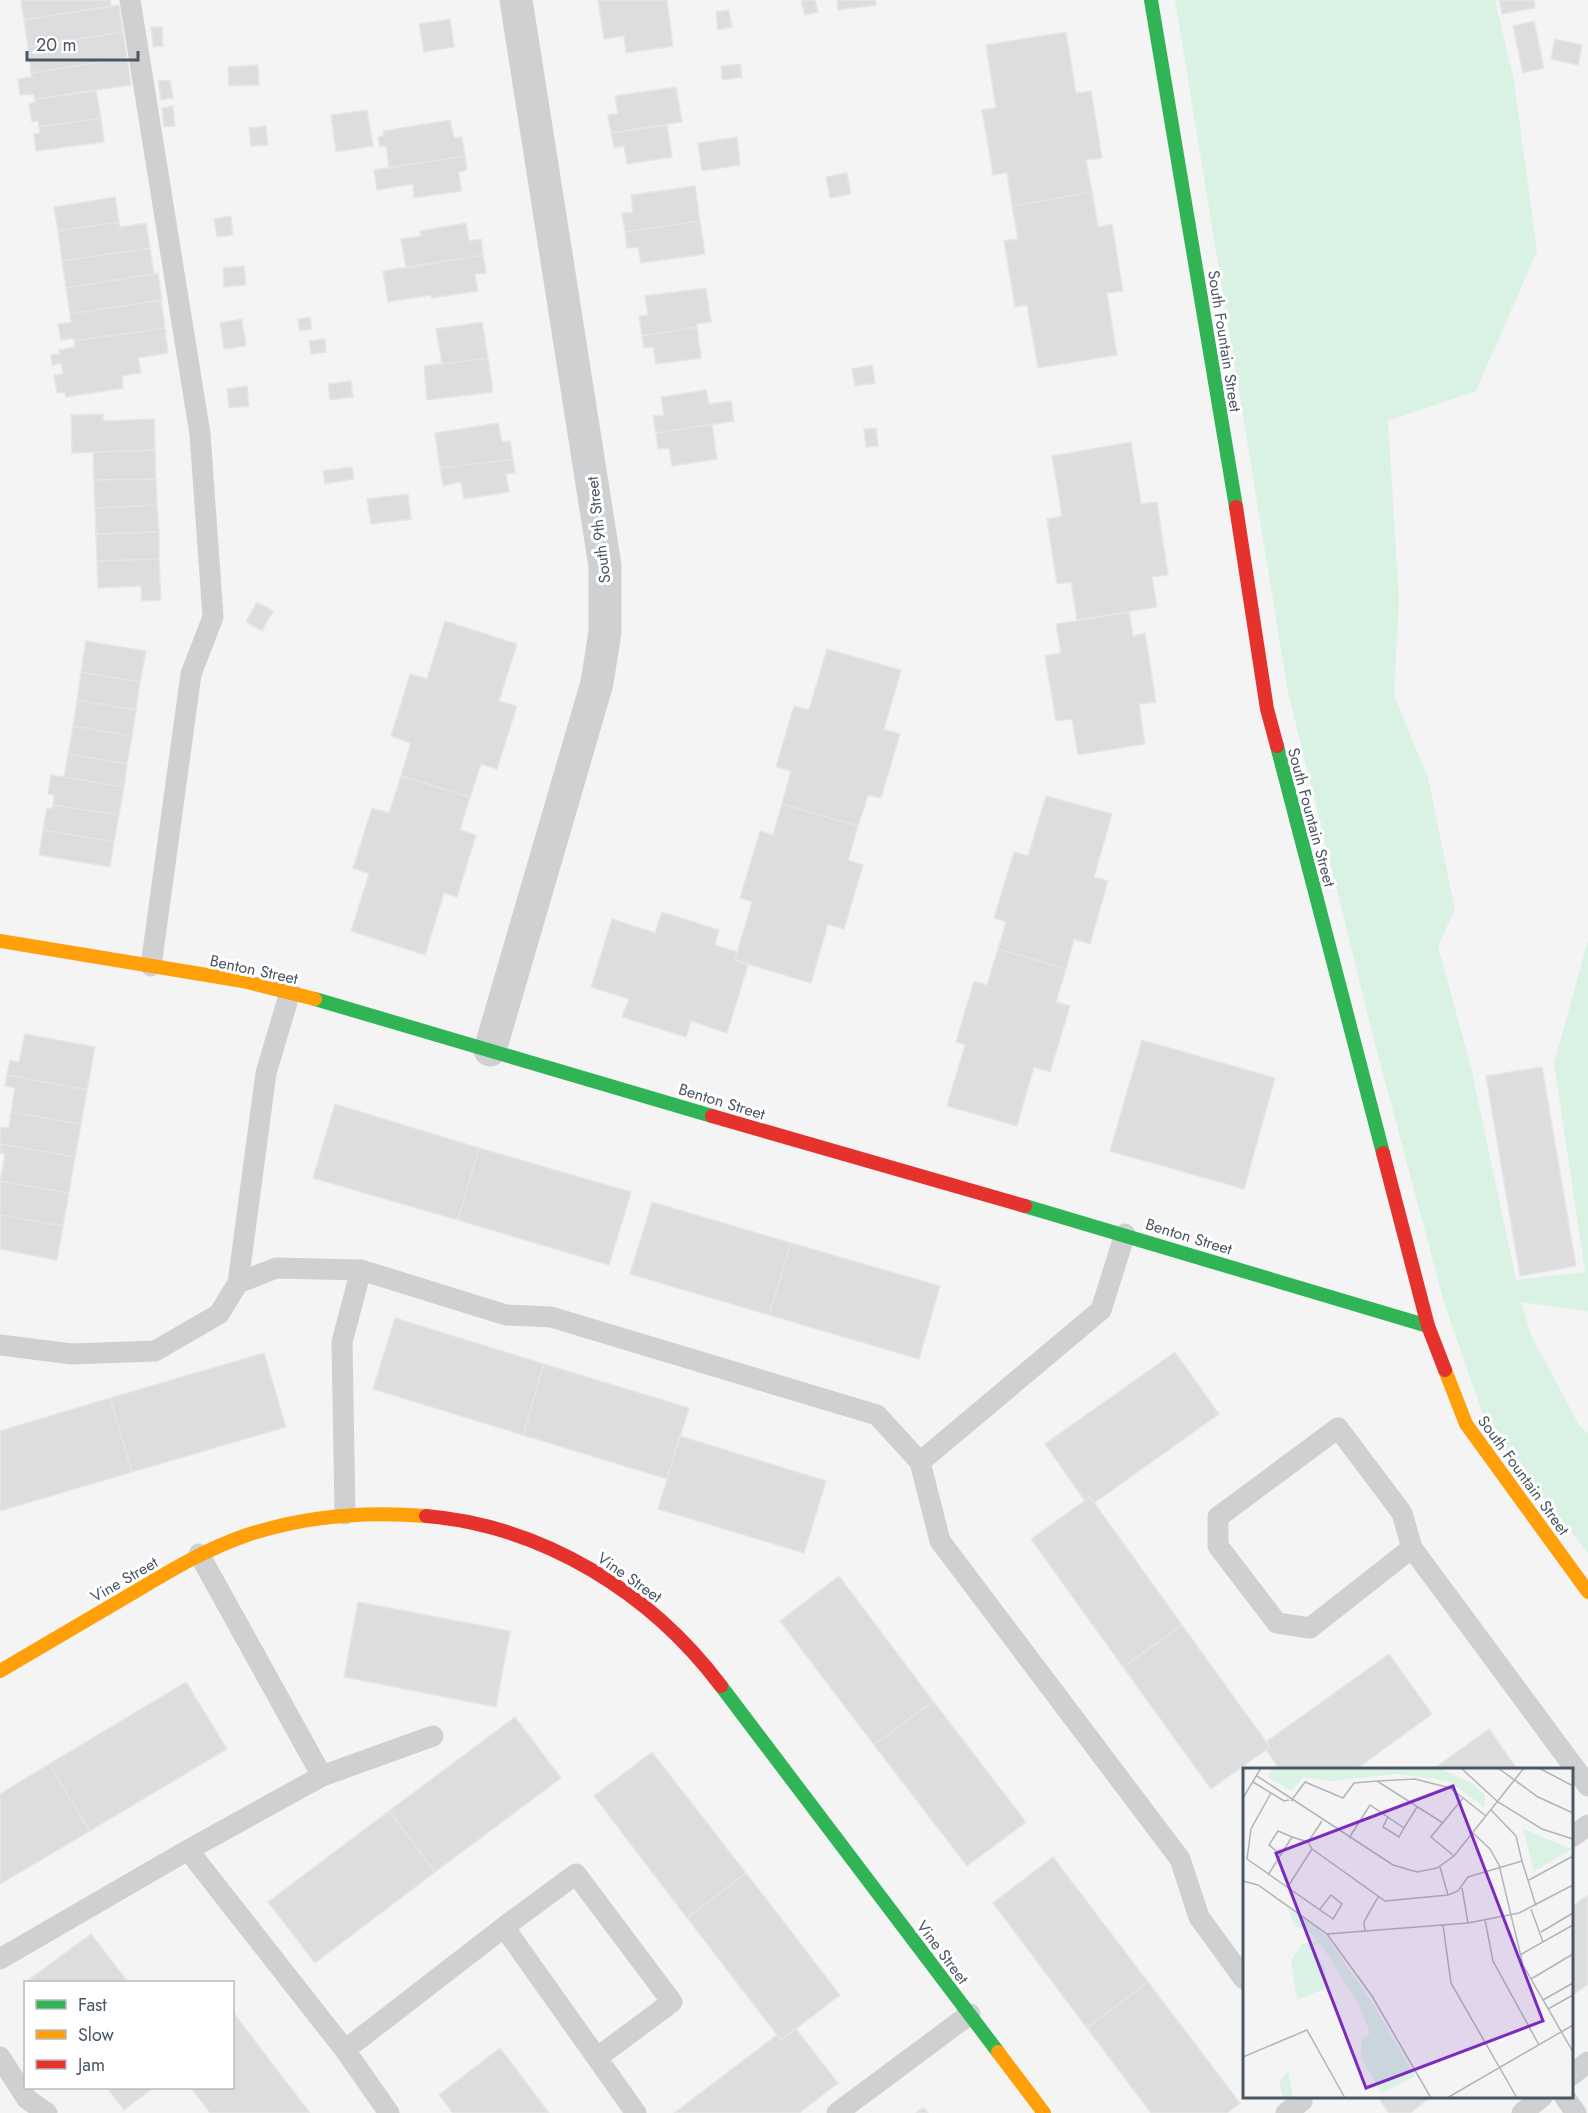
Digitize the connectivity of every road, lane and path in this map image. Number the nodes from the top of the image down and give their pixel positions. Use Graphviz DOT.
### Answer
graph roads {
  1 [pos="130,0"];
  2 [pos="516,0"];
  3 [pos="1151,0"];
  4 [pos="0,941"];
  5 [pos="151,966"];
  6 [pos="290,992"];
  7 [pos="490,1050"];
  8 [pos="1125,1234"];
  9 [pos="361,1270"];
  10 [pos="238,1283"];
  11 [pos="1428,1326"];
  12 [pos="0,1345"];
  13 [pos="920,1462"];
  14 [pos="345,1514"];
  15 [pos="1412,1548"];
  16 [pos="199,1554"];
  17 [pos="1588,1592"];
  18 [pos="0,1671"];
  19 [pos="433,1736"];
  20 [pos="322,1776"];
  21 [pos="1588,1786"];
  22 [pos="1588,1825"];
  23 [pos="1573,1836"];
  24 [pos="188,1850"];
  25 [pos="504,1927"];
  26 [pos="0,1959"];
  27 [pos="1243,1976"];
  28 [pos="970,2014"];
  29 [pos="345,2050"];
  30 [pos="0,2057"];
  31 [pos="598,2057"];
  32 [pos="1588,2062"];
  33 [pos="1573,2074"];
  34 [pos="1542,2098"];
  35 [pos="1565,2098"];
  36 [pos="47,2113"];
  37 [pos="389,2113"];
  38 [pos="636,2113"];
  39 [pos="837,2113"];
  40 [pos="1044,2113"];
  41 [pos="1522,2113"];
  42 [pos="1576,2113"];
  1 -- 5 [label="lane"];
  2 -- 7 [label="street, South 9th Street"];
  3 -- 11 [label="street, South Fountain Street"];
  4 -- 5 [label="street, Benton Street"];
  5 -- 6 [label="street, Benton Street"];
  6 -- 7 [label="street, Benton Street"];
  6 -- 10 [label="lane"];
  7 -- 8 [label="street, Benton Street"];
  8 -- 11 [label="street, Benton Street"];
  8 -- 13 [label="lane"];
  9 -- 10 [label="lane"];
  9 -- 13 [label="lane"];
  9 -- 14 [label="lane"];
  10 -- 12 [label="lane"];
  11 -- 17 [label="street, South Fountain Street"];
  13 -- 27 [label="lane"];
  14 -- 16 [label="street, Vine Street"];
  14 -- 28 [label="street, Vine Street"];
  15 -- 15 [label="lane"];
  15 -- 21 [label="lane"];
  16 -- 18 [label="street, Vine Street"];
  16 -- 20 [label="lane"];
  19 -- 20 [label="lane"];
  20 -- 24 [label="lane"];
  22 -- 23 [label="lane"];
  24 -- 26 [label="lane"];
  24 -- 29 [label="lane"];
  25 -- 29 [label="lane"];
  25 -- 31 [label="lane"];
  25 -- 31 [label="lane"];
  28 -- 39 [label="lane"];
  28 -- 40 [label="street, Vine Street"];
  29 -- 37 [label="lane"];
  30 -- 36 [label="lane"];
  31 -- 38 [label="lane"];
  32 -- 33 [label="lane"];
  34 -- 41 [label="lane"];
  35 -- 42 [label="lane"];
}
